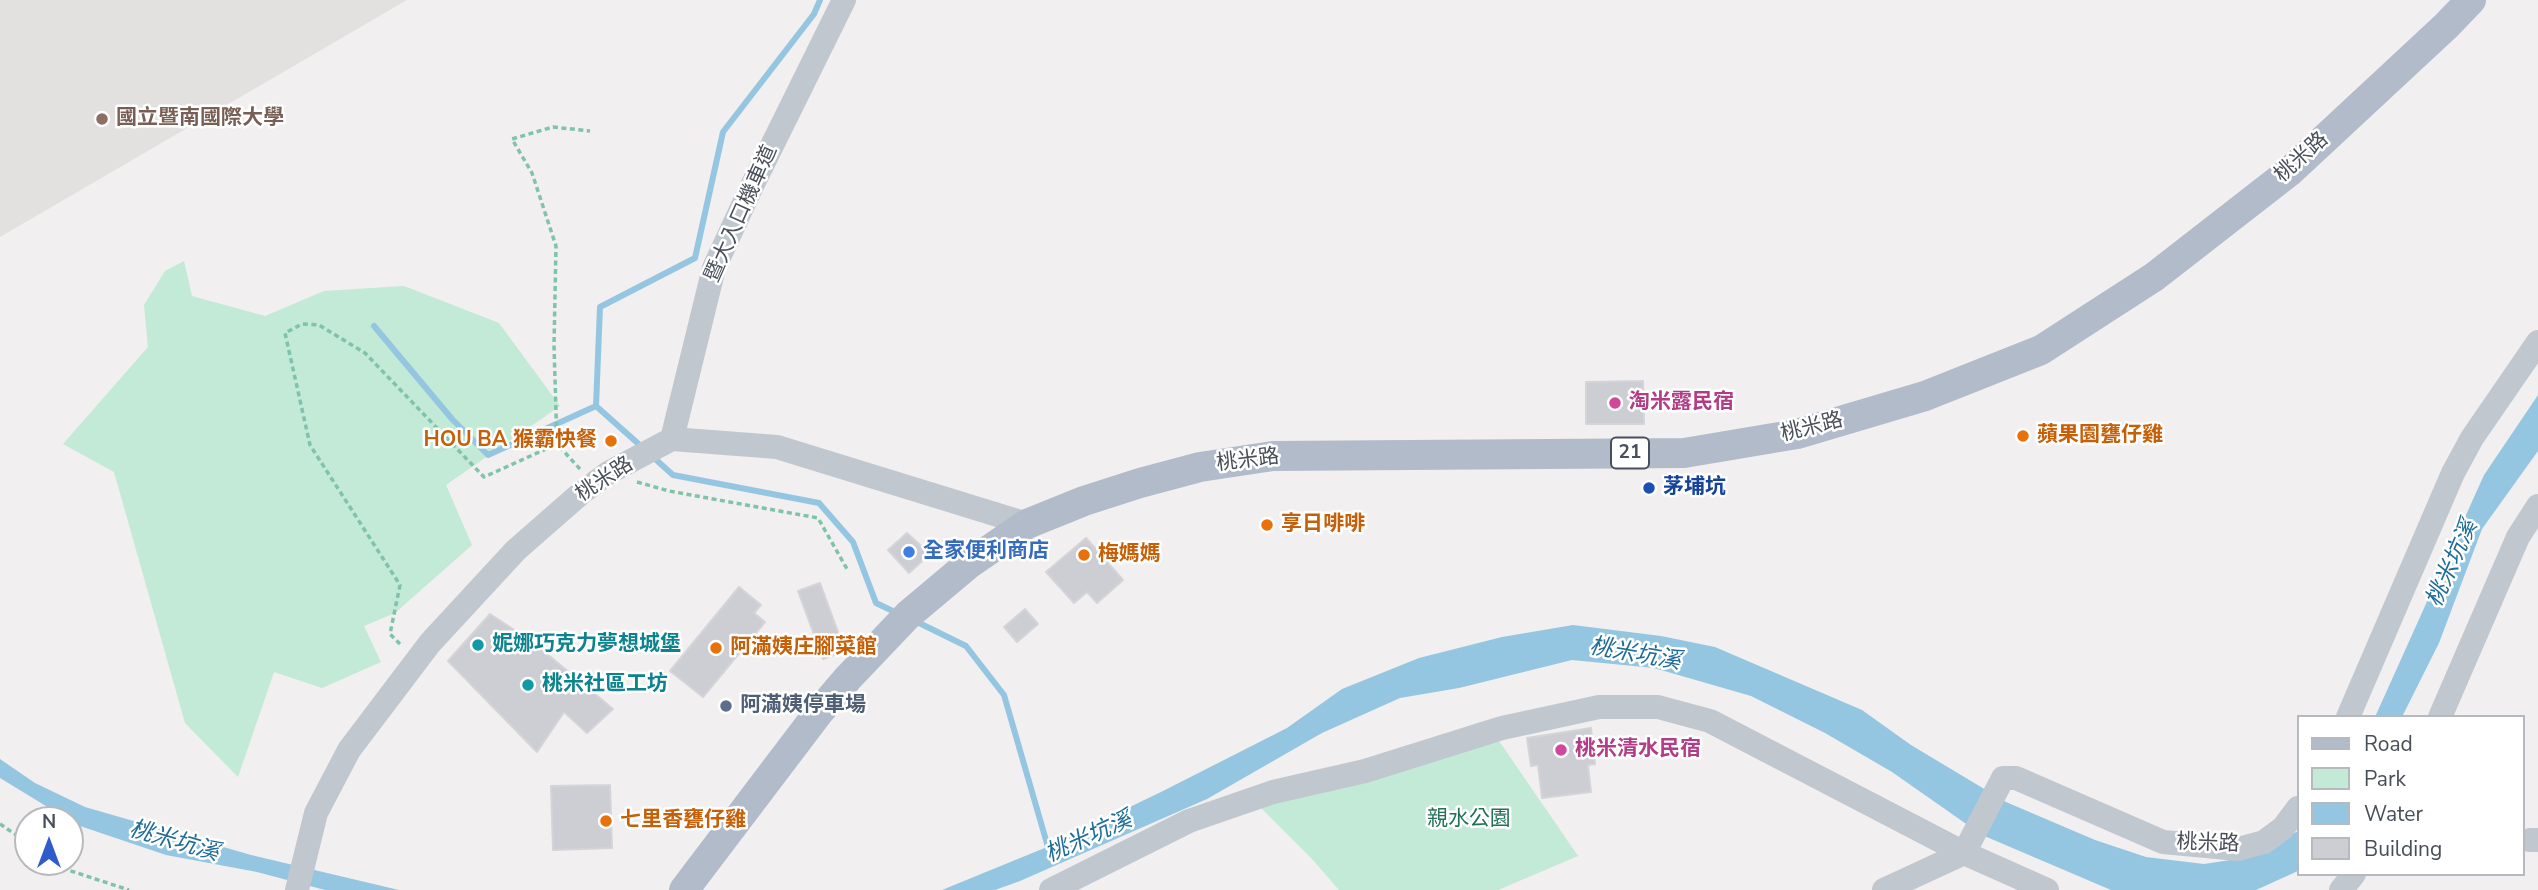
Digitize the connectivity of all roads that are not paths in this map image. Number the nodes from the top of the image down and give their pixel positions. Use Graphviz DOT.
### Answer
graph roads {
  1 [pos="844,0"];
  2 [pos="2471,0"];
  3 [pos="2538,342"];
  4 [pos="672,439"];
  5 [pos="2538,506"];
  6 [pos="1027,524"];
  7 [pos="2349,715"];
  8 [pos="2441,715"];
  9 [pos="2296,811"];
  10 [pos="1967,846"];
  11 [pos="297,890"];
  12 [pos="684,890"];
  13 [pos="1051,890"];
  14 [pos="1884,890"];
  15 [pos="2047,890"];
  1 -- 4 [label="street, 暨大入口機車道"];
  2 -- 6 [label="main road, 桃米路 / 21"];
  3 -- 7 [label="street"];
  4 -- 6 [label="street"];
  4 -- 11 [label="street, 桃米路"];
  5 -- 8 [label="street"];
  6 -- 12 [label="main road, 桃米路 / 21"];
  9 -- 10 [label="street, 桃米路"];
  10 -- 13 [label="street"];
  10 -- 14 [label="street"];
  10 -- 15 [label="street"];
}
